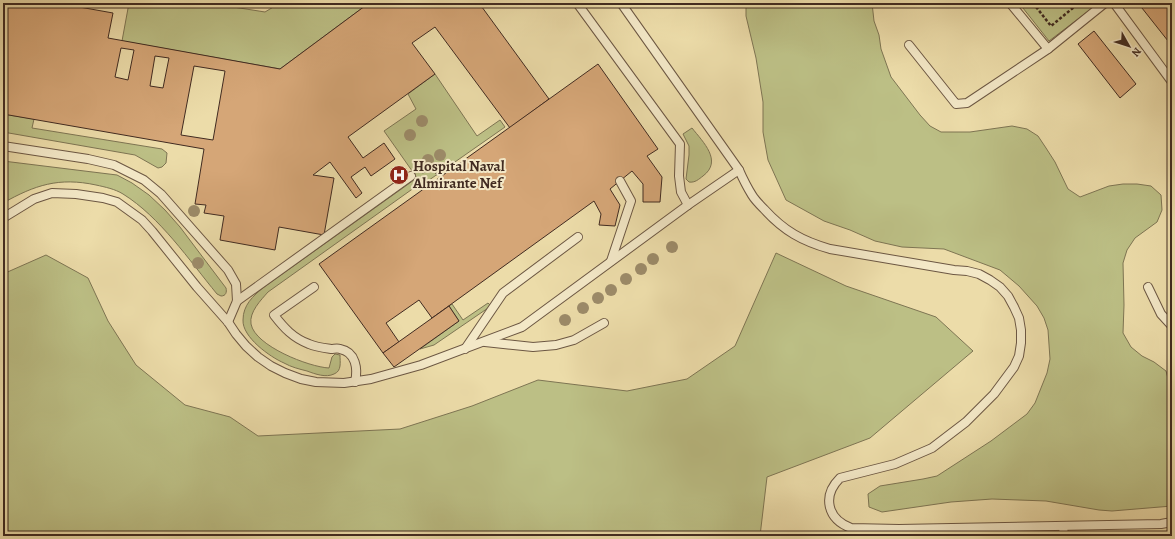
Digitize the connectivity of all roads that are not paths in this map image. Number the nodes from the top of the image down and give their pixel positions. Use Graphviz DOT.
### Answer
graph roads {
  1 [pos="577,3"];
  2 [pos="621,3"];
  3 [pos="1010,3"];
  4 [pos="1105,3"];
  5 [pos="1114,3"];
  6 [pos="909,45"];
  7 [pos="1048,49"];
  8 [pos="1172,81"];
  9 [pos="3,146"];
  10 [pos="739,170"];
  11 [pos="411,176"];
  12 [pos="620,181"];
  13 [pos="688,205"];
  14 [pos="3,218"];
  15 [pos="578,237"];
  16 [pos="612,261"];
  17 [pos="314,287"];
  18 [pos="1148,287"];
  19 [pos="236,301"];
  20 [pos="228,322"];
  21 [pos="604,323"];
  22 [pos="1172,326"];
  23 [pos="484,342"];
  24 [pos="465,349"];
  25 [pos="355,382"];
  26 [pos="1172,522"];
  27 [pos="1063,526"];
  28 [pos="1064,536"];
  1 -- 13 [label="lane"];
  2 -- 10 [label="lane"];
  3 -- 7 [label="lane"];
  4 -- 7 [label="lane"];
  5 -- 8 [label="lane"];
  6 -- 7 [label="lane"];
  9 -- 19 [label="lane"];
  10 -- 13 [label="lane"];
  10 -- 27 [label="lane"];
  11 -- 19 [label="lane"];
  12 -- 16 [label="lane"];
  13 -- 16 [label="lane"];
  14 -- 20 [label="lane"];
  15 -- 24 [label="lane"];
  16 -- 23 [label="lane"];
  17 -- 25 [label="lane"];
  18 -- 22 [label="lane"];
  19 -- 20 [label="lane"];
  20 -- 25 [label="lane"];
  21 -- 23 [label="lane"];
  23 -- 24 [label="lane"];
  24 -- 25 [label="lane"];
  26 -- 27 [label="lane"];
  27 -- 28 [label="lane"];
}
